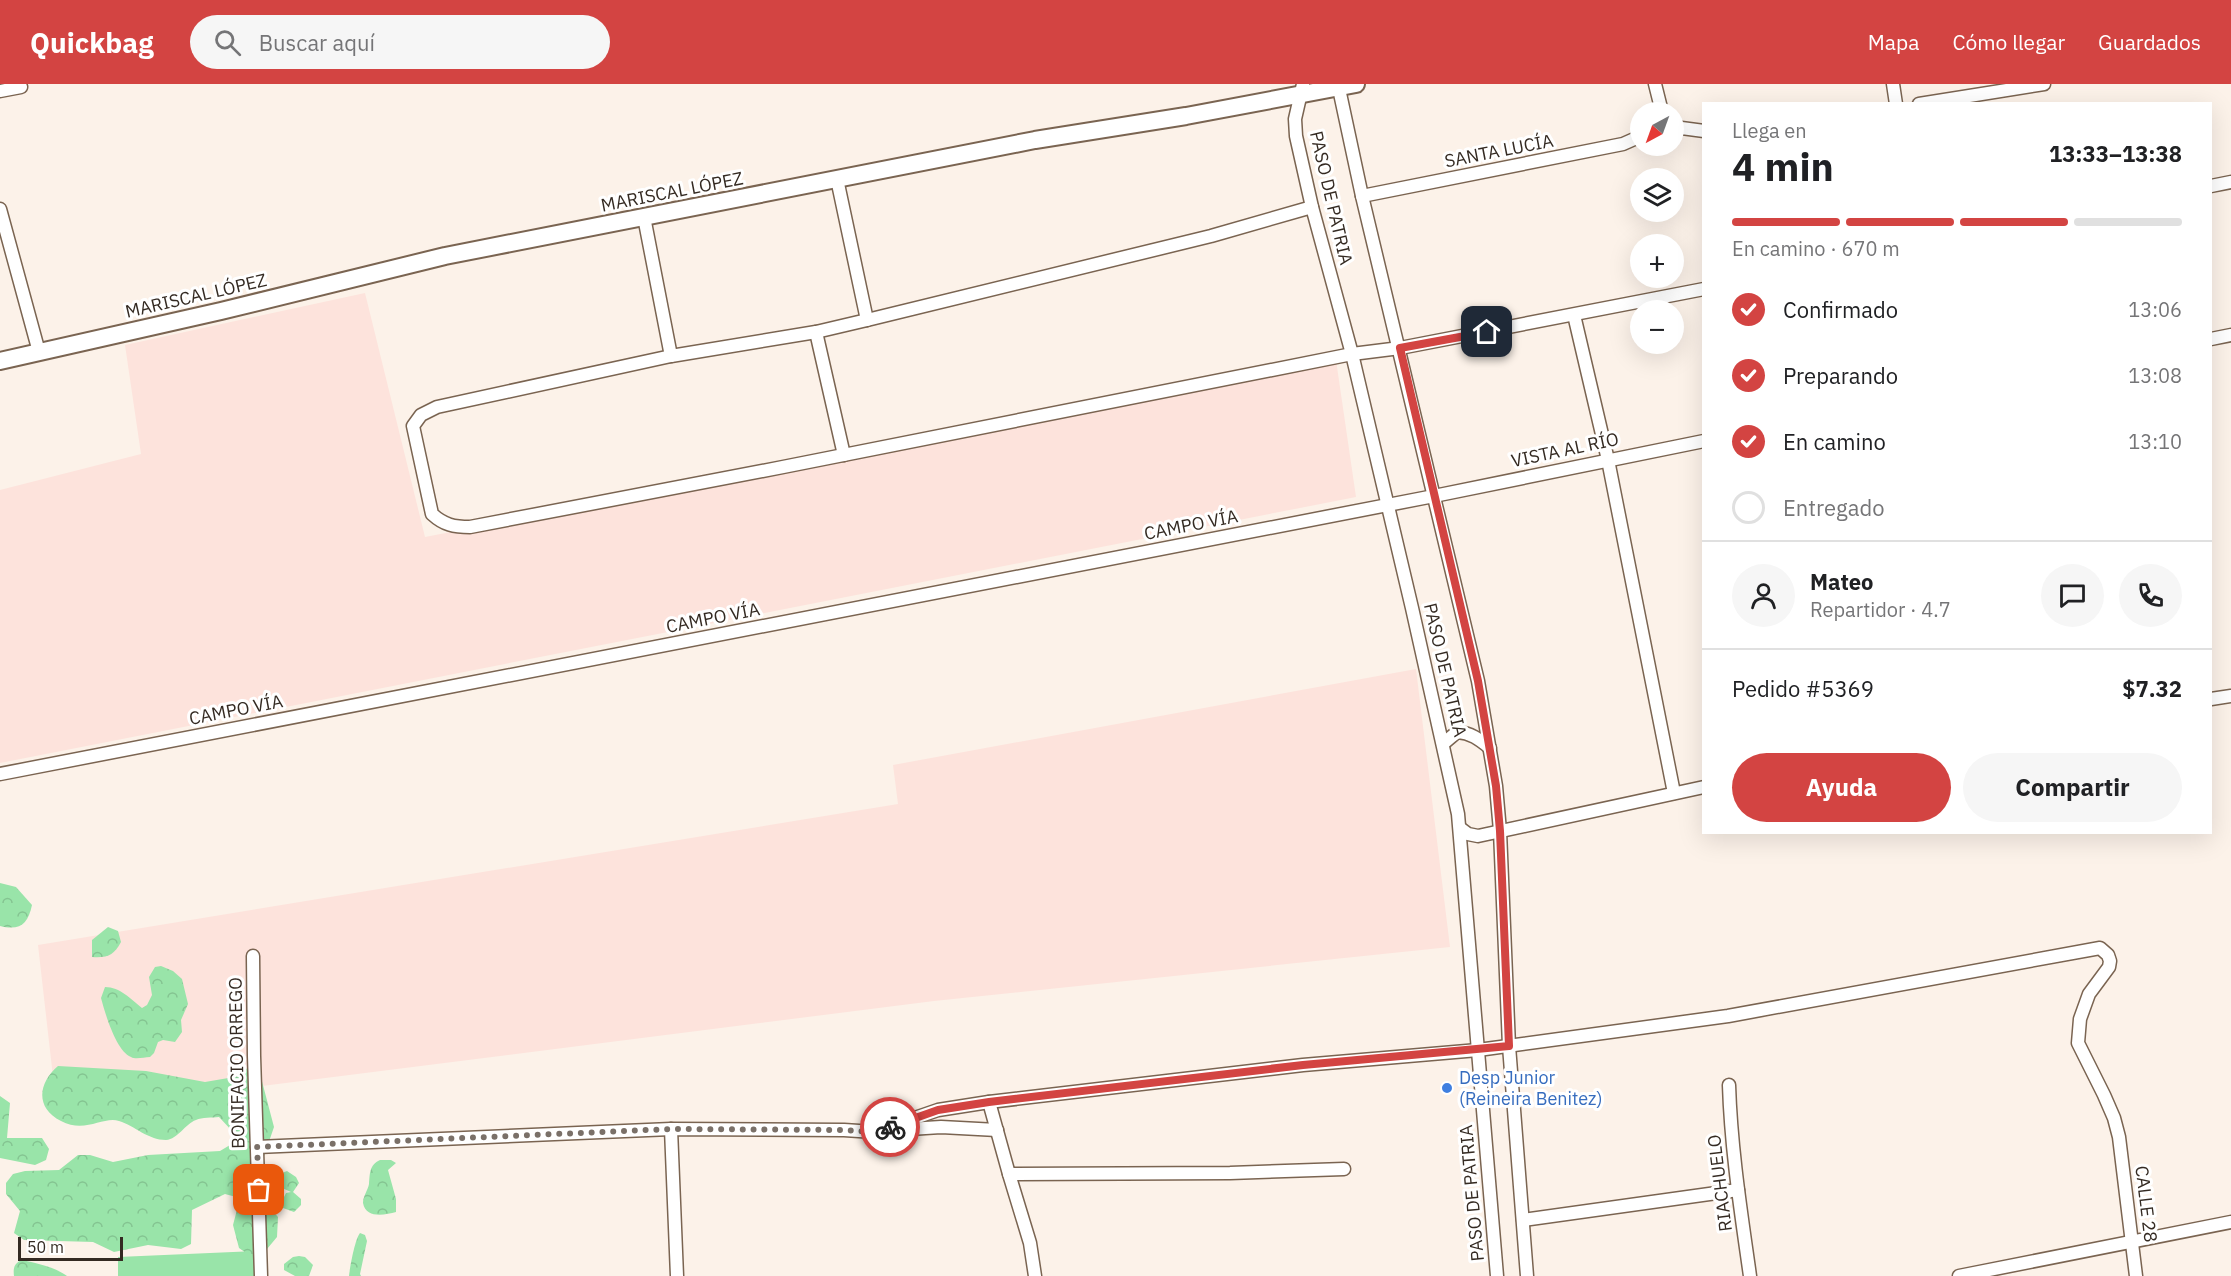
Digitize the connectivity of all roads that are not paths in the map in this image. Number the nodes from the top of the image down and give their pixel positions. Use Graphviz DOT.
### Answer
graph roads {
  1 [pos="1356,84"];
  2 [pos="1655,84"];
  3 [pos="1893,84"];
  4 [pos="2042,84"];
  5 [pos="1338,86"];
  6 [pos="21,87"];
  7 [pos="1302,89"];
  8 [pos="0,91"];
  9 [pos="1659,102"];
  10 [pos="1896,102"];
  11 [pos="1930,102"];
  12 [pos="1684,129"];
  13 [pos="1702,131"];
  14 [pos="1630,141"];
  15 [pos="837,179"];
  16 [pos="2231,182"];
  17 [pos="2212,186"];
  18 [pos="1362,196"];
  19 [pos="1312,207"];
  20 [pos="0,209"];
  21 [pos="645,217"];
  22 [pos="1702,289"];
  23 [pos="1574,315"];
  24 [pos="867,320"];
  25 [pos="816,332"];
  26 [pos="2231,335"];
  27 [pos="2212,339"];
  28 [pos="1400,348"];
  29 [pos="39,352"];
  30 [pos="1352,354"];
  31 [pos="671,356"];
  32 [pos="0,361"];
  33 [pos="1702,441"];
  34 [pos="844,455"];
  35 [pos="1608,460"];
  36 [pos="1434,496"];
  37 [pos="1388,505"];
  38 [pos="2231,696"];
  39 [pos="2212,699"];
  40 [pos="1444,743"];
  41 [pos="1490,748"];
  42 [pos="0,774"];
  43 [pos="1702,788"];
  44 [pos="1674,793"];
  45 [pos="1460,828"];
  46 [pos="1500,831"];
  47 [pos="253,956"];
  48 [pos="1509,1046"];
  49 [pos="1478,1050"];
  50 [pos="1729,1085"];
  51 [pos="989,1102"];
  52 [pos="671,1129"];
  53 [pos="997,1130"];
  54 [pos="878,1131"];
  55 [pos="257,1147"];
  56 [pos="1344,1169"];
  57 [pos="1009,1174"];
  58 [pos="1737,1190"];
  59 [pos="1523,1220"];
  60 [pos="2231,1222"];
  61 [pos="2133,1240"];
  62 [pos="261,1276"];
  63 [pos="677,1276"];
  64 [pos="1035,1276"];
  65 [pos="1497,1276"];
  66 [pos="1527,1276"];
  67 [pos="1750,1276"];
  68 [pos="1959,1276"];
  69 [pos="2136,1276"];
  1 -- 5 [label="street, MARISCAL LÓPEZ"];
  2 -- 9 [label="street"];
  3 -- 10 [label="street"];
  4 -- 11 [label="street"];
  5 -- 7 [label="street, MARISCAL LÓPEZ"];
  5 -- 18 [label="street, PASO DE PATRIA"];
  6 -- 8 [label="street"];
  7 -- 15 [label="street, MARISCAL LÓPEZ"];
  7 -- 19 [label="street, PASO DE PATRIA"];
  12 -- 13 [label="street"];
  14 -- 18 [label="street, SANTA LUCÍA"];
  15 -- 21 [label="street, MARISCAL LÓPEZ"];
  15 -- 24 [label="street"];
  16 -- 17 [label="street"];
  18 -- 28 [label="street, PASO DE PATRIA"];
  19 -- 24 [label="street"];
  19 -- 30 [label="street, PASO DE PATRIA"];
  20 -- 29 [label="street"];
  21 -- 29 [label="street, MARISCAL LÓPEZ"];
  21 -- 31 [label="street"];
  22 -- 23 [label="street"];
  23 -- 28 [label="street"];
  23 -- 35 [label="street"];
  24 -- 25 [label="street"];
  25 -- 31 [label="street"];
  25 -- 34 [label="street"];
  26 -- 27 [label="street"];
  28 -- 30 [label="street"];
  28 -- 36 [label="street, PASO DE PATRIA"];
  29 -- 32 [label="street, MARISCAL LÓPEZ"];
  30 -- 34 [label="street"];
  30 -- 37 [label="street, PASO DE PATRIA"];
  31 -- 34 [label="street"];
  33 -- 35 [label="street, VISTA AL RÍO"];
  35 -- 36 [label="street, VISTA AL RÍO"];
  35 -- 44 [label="street"];
  36 -- 37 [label="street, CAMPO VÍA"];
  36 -- 41 [label="street, PASO DE PATRIA"];
  37 -- 40 [label="street, PASO DE PATRIA"];
  37 -- 42 [label="street, CAMPO VÍA"];
  38 -- 39 [label="street"];
  40 -- 41 [label="street"];
  40 -- 45 [label="street, PASO DE PATRIA"];
  41 -- 46 [label="street, PASO DE PATRIA"];
  43 -- 44 [label="street"];
  44 -- 46 [label="street"];
  45 -- 46 [label="street"];
  45 -- 49 [label="street, PASO DE PATRIA"];
  46 -- 48 [label="street, PASO DE PATRIA"];
  47 -- 55 [label="street, BONIFACIO ORREGO"];
  48 -- 49 [label="street"];
  48 -- 59 [label="street, PASO DE PATRIA"];
  48 -- 61 [label="street, CALLE 28"];
  49 -- 51 [label="street"];
  49 -- 65 [label="street, PASO DE PATRIA"];
  50 -- 58 [label="street, RIACHUELO"];
  51 -- 53 [label="street"];
  51 -- 54 [label="street"];
  52 -- 54 [label="street"];
  52 -- 55 [label="street"];
  52 -- 63 [label="street"];
  53 -- 54 [label="street"];
  53 -- 57 [label="street"];
  55 -- 62 [label="street, BONIFACIO ORREGO"];
  56 -- 57 [label="street"];
  57 -- 64 [label="street"];
  58 -- 59 [label="street"];
  58 -- 67 [label="street, RIACHUELO"];
  59 -- 66 [label="street, PASO DE PATRIA"];
  60 -- 61 [label="street"];
  61 -- 68 [label="street"];
  61 -- 69 [label="street, CALLE 28"];
}
